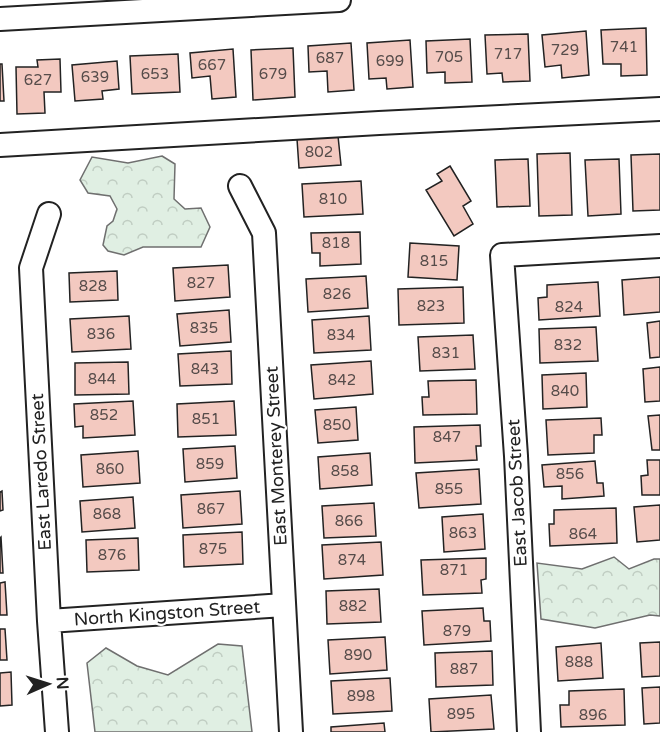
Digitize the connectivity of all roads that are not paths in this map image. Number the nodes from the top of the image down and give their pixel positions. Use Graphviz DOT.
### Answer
graph roads {
  1 [pos="339,0"];
  2 [pos="310,1"];
  3 [pos="188,3"];
  4 [pos="68,8"];
  5 [pos="0,19"];
  6 [pos="660,109"];
  7 [pos="0,145"];
  8 [pos="240,186"];
  9 [pos="49,214"];
  10 [pos="660,246"];
  11 [pos="284,605"];
  12 [pos="49,621"];
  13 [pos="57,732"];
  14 [pos="291,732"];
  15 [pos="530,732"];
  1 -- 2 [label="street"];
  2 -- 3 [label="street"];
  3 -- 4 [label="street"];
  4 -- 5 [label="street"];
  6 -- 7 [label="street"];
  8 -- 11 [label="street, East Monterey Street"];
  9 -- 12 [label="street, East Laredo Street"];
  10 -- 15 [label="street, East Jacob Street"];
  11 -- 12 [label="street, North Kingston Street"];
  11 -- 14 [label="street, East Monterey Street"];
  12 -- 13 [label="street, East Laredo Street"];
}
